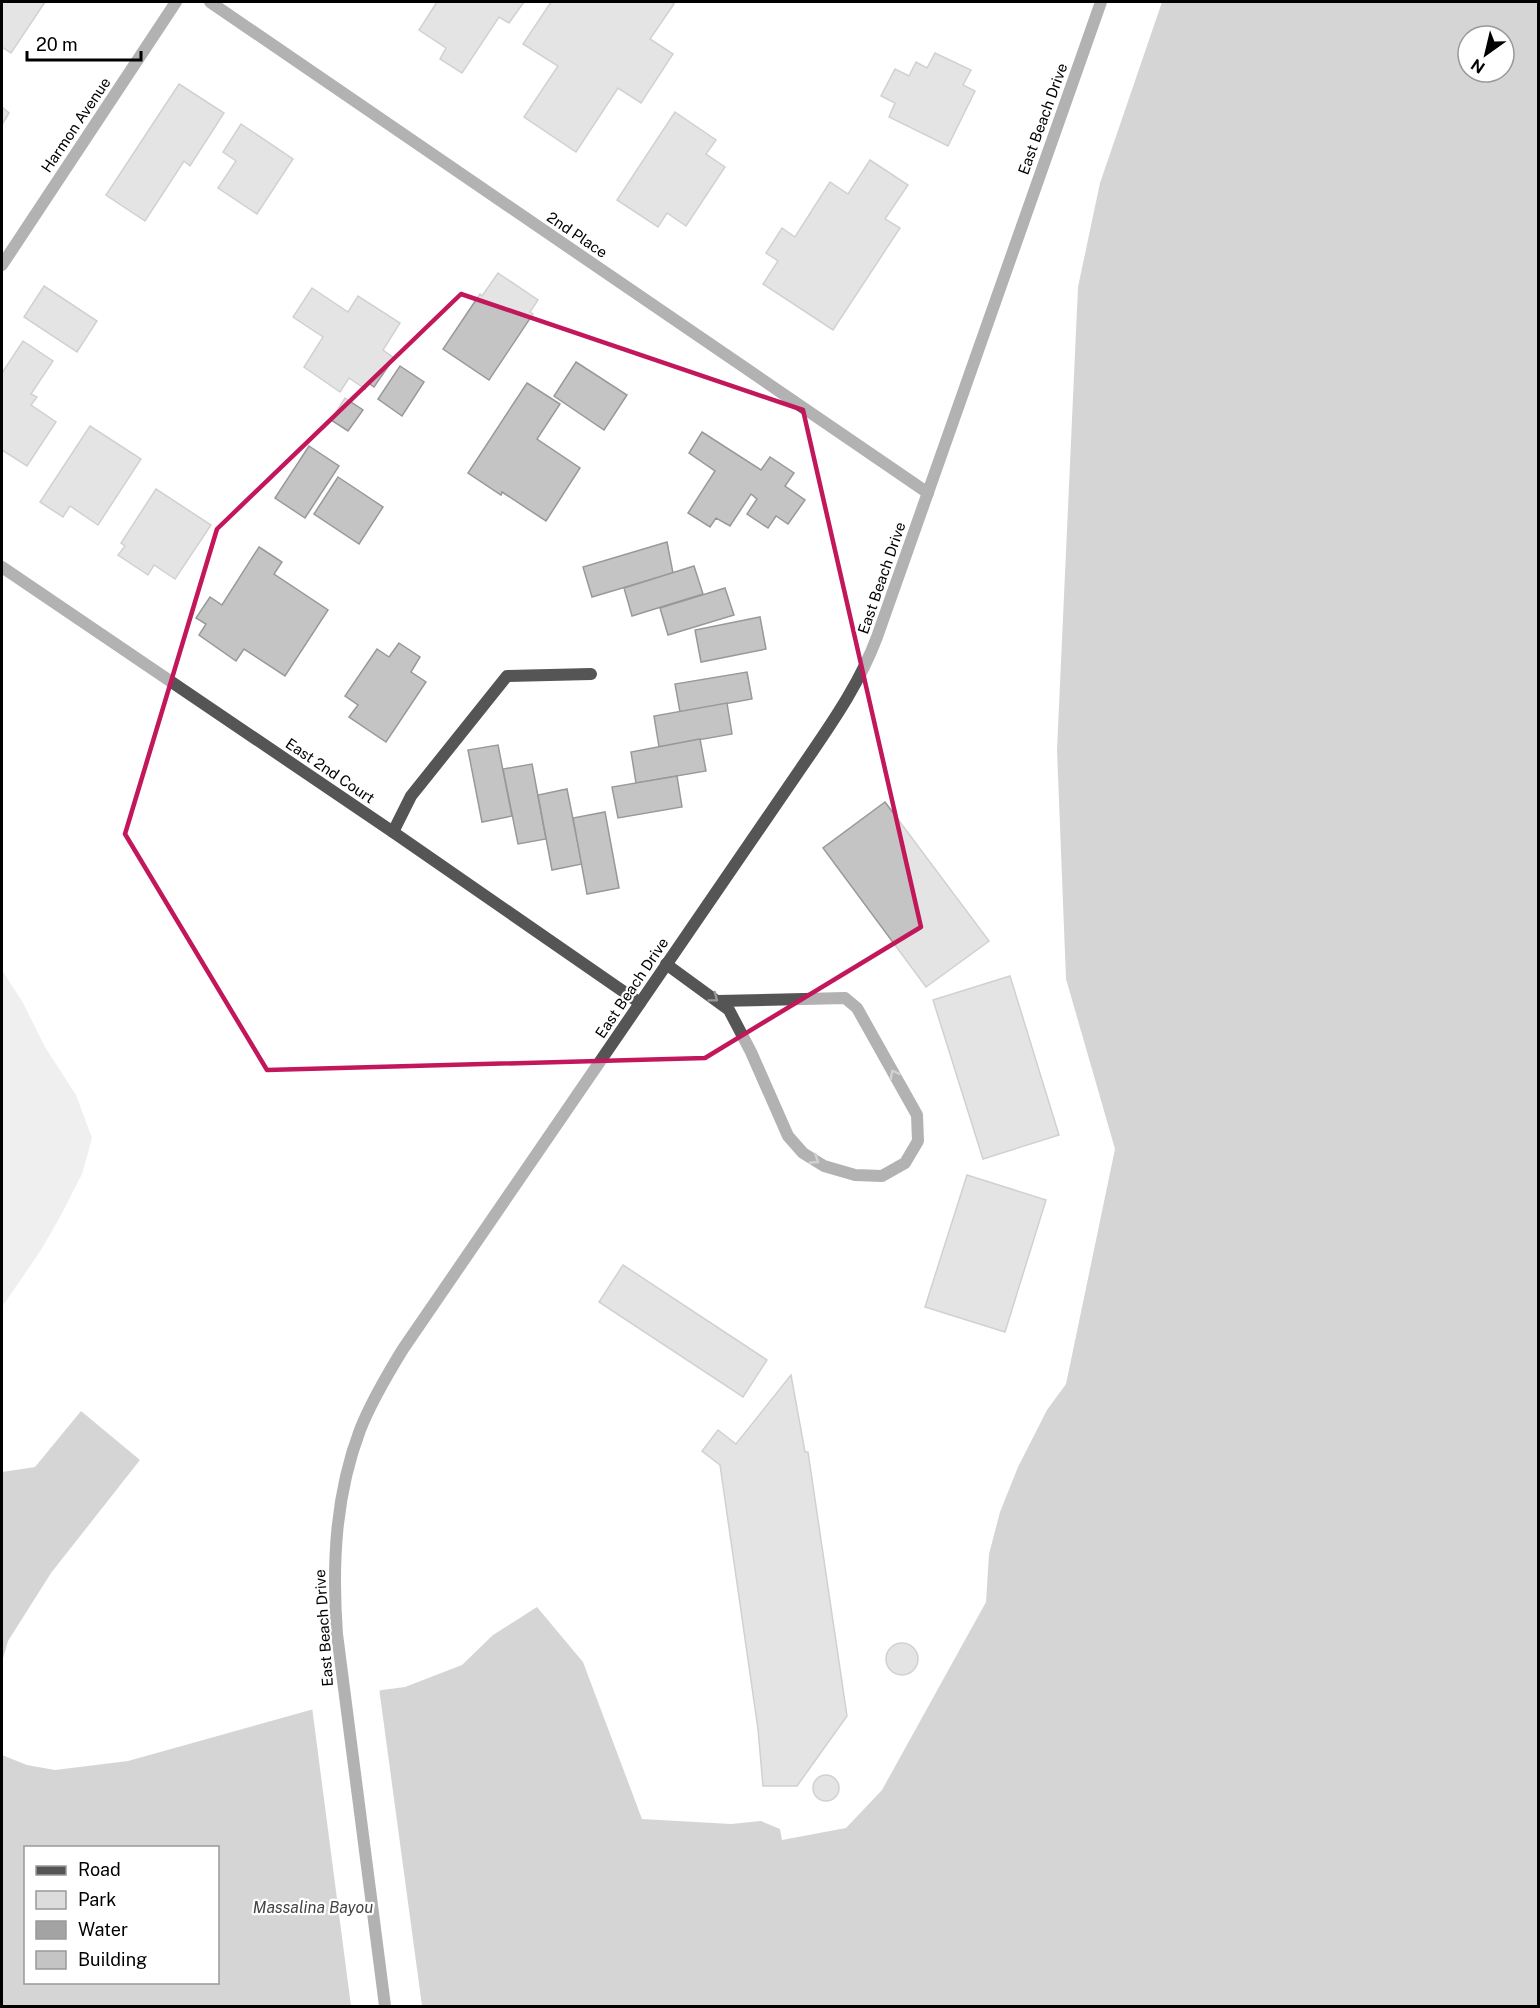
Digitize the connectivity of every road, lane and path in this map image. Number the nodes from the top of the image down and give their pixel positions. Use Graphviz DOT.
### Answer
graph roads {
  1 [pos="176,2"];
  2 [pos="210,2"];
  3 [pos="1101,2"];
  4 [pos="2,265"];
  5 [pos="928,493"];
  6 [pos="2,567"];
  7 [pos="591,674"];
  8 [pos="393,832"];
  9 [pos="666,964"];
  10 [pos="718,1001"];
  11 [pos="640,1003"];
  12 [pos="385,2007"];
  1 -- 4 [label="street, Harmon Avenue"];
  2 -- 5 [label="street, 2nd Place"];
  3 -- 5 [label="street, East Beach Drive"];
  5 -- 9 [label="street, East Beach Drive"];
  6 -- 8 [label="street, East 2nd Court"];
  7 -- 8 [label="street"];
  8 -- 11 [label="street, East 2nd Court"];
  9 -- 10 [label="street, one-way"];
  9 -- 11 [label="street, East Beach Drive"];
  10 -- 10 [label="street, one-way"];
  11 -- 12 [label="street, East Beach Drive"];
}
